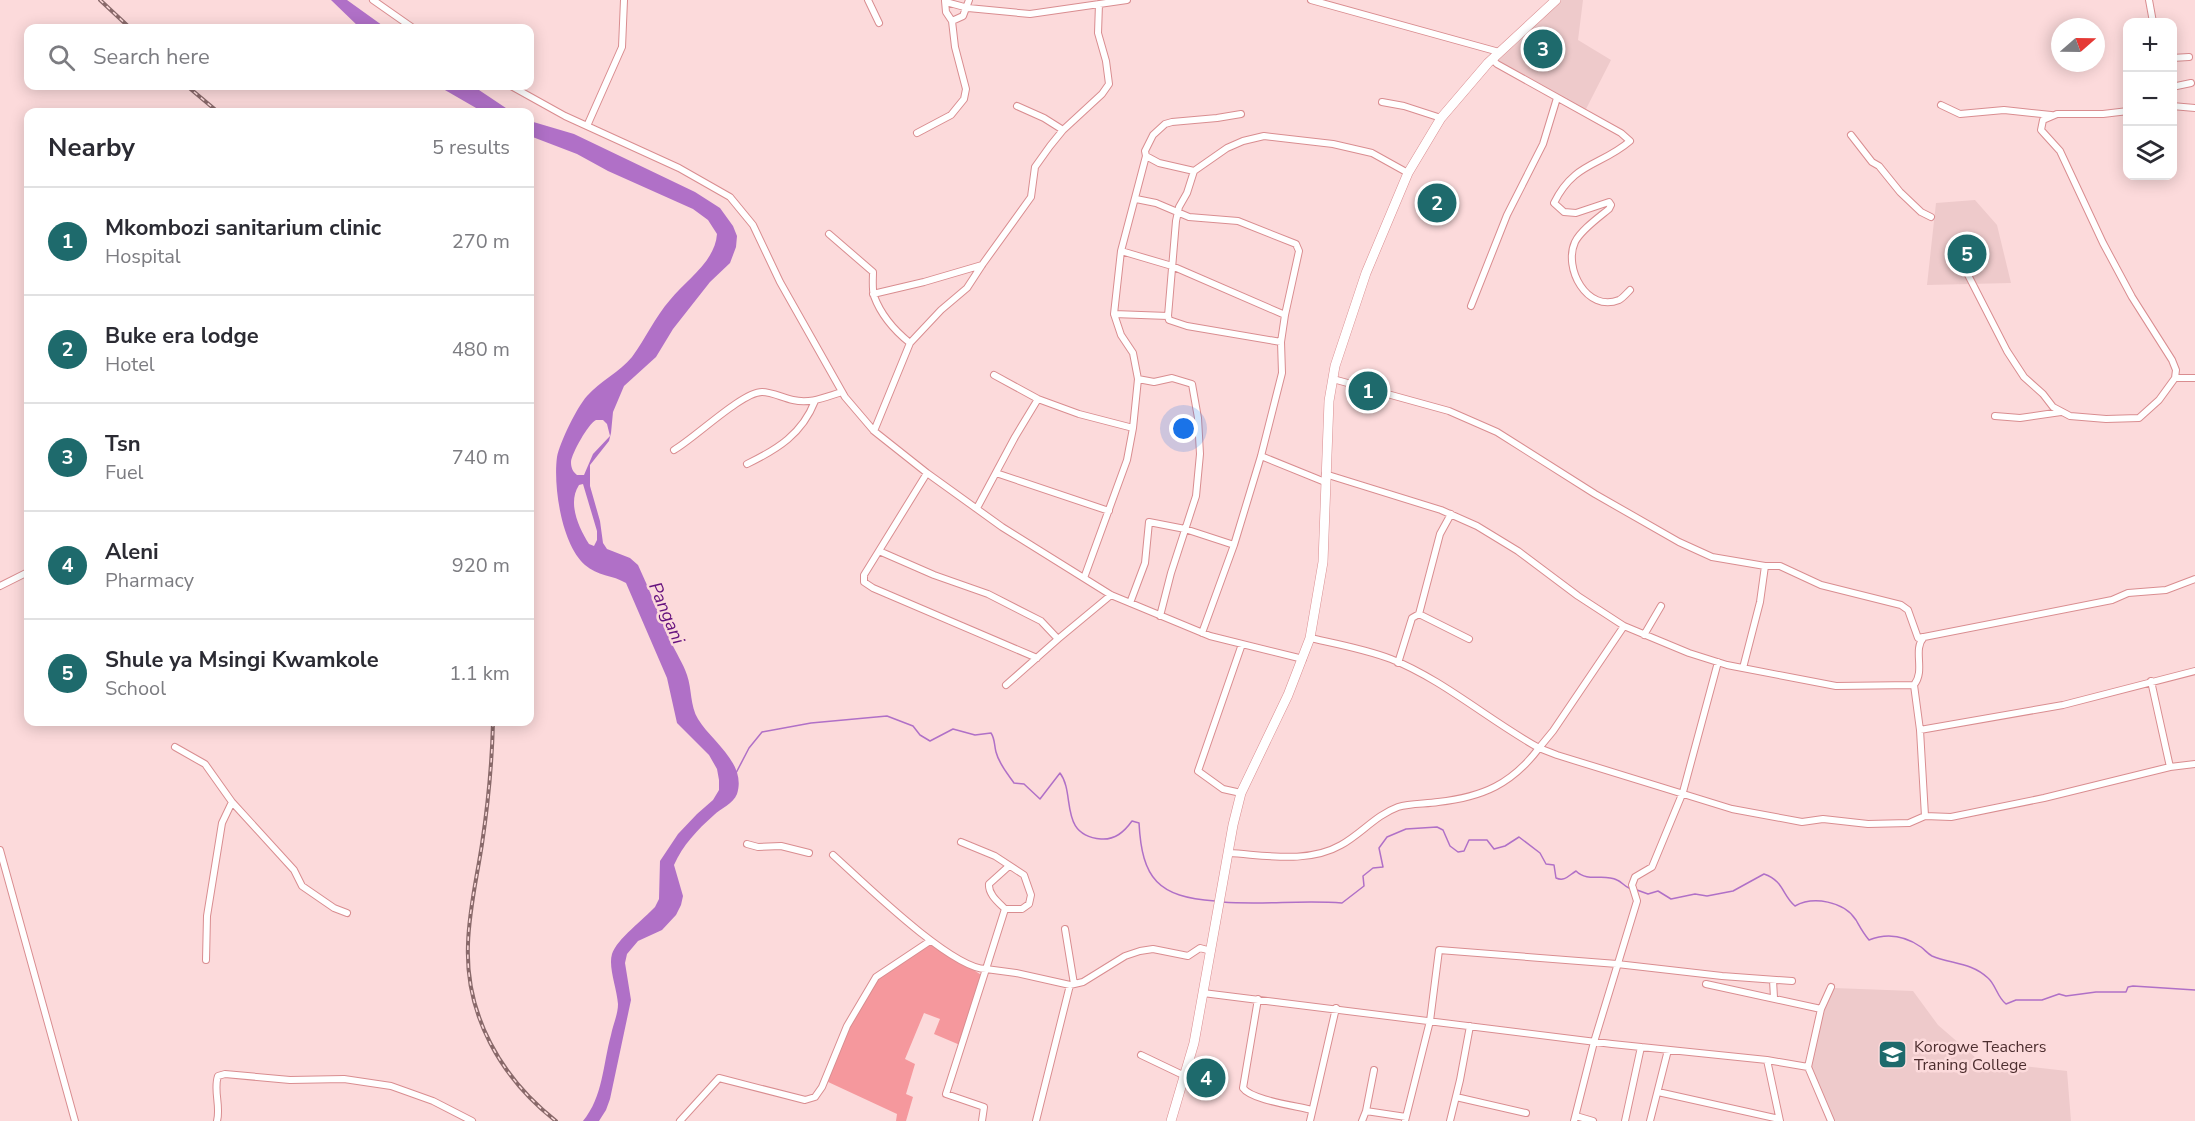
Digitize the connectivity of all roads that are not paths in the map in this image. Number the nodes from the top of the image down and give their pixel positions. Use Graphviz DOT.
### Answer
graph roads {
  1 [pos="373,0"];
  2 [pos="624,0"];
  3 [pos="868,0"];
  4 [pos="969,0"];
  5 [pos="1127,0"];
  6 [pos="1311,0"];
  7 [pos="1556,0"];
  8 [pos="2149,0"];
  9 [pos="945,1"];
  10 [pos="1099,4"];
  11 [pos="968,8"];
  12 [pos="2152,18"];
  13 [pos="952,21"];
  14 [pos="879,23"];
  15 [pos="407,24"];
  16 [pos="1495,56"];
  17 [pos="2189,57"];
  18 [pos="2177,58"];
  19 [pos="2191,83"];
  20 [pos="2177,86"];
  21 [pos="519,90"];
  22 [pos="1557,98"];
  23 [pos="1383,102"];
  24 [pos="1941,105"];
  25 [pos="1017,106"];
  26 [pos="2177,106"];
  27 [pos="2195,108"];
  28 [pos="2123,112"];
  29 [pos="1241,114"];
  30 [pos="2052,115"];
  31 [pos="1442,118"];
  32 [pos="587,126"];
  33 [pos="1063,130"];
  34 [pos="917,133"];
  35 [pos="1851,135"];
  36 [pos="1146,156"];
  37 [pos="1194,171"];
  38 [pos="1408,173"];
  39 [pos="1136,199"];
  40 [pos="1178,213"];
  41 [pos="1930,217"];
  42 [pos="829,234"];
  43 [pos="1121,251"];
  44 [pos="982,265"];
  45 [pos="1172,266"];
  46 [pos="1965,269"];
  47 [pos="1630,290"];
  48 [pos="873,294"];
  49 [pos="1471,306"];
  50 [pos="1114,314"];
  51 [pos="1285,315"];
  52 [pos="1168,316"];
  53 [pos="1281,342"];
  54 [pos="910,343"];
  55 [pos="994,375"];
  56 [pos="2175,378"];
  57 [pos="2195,378"];
  58 [pos="1138,379"];
  59 [pos="1333,379"];
  60 [pos="842,392"];
  61 [pos="1038,399"];
  62 [pos="815,402"];
  63 [pos="2062,412"];
  64 [pos="1995,416"];
  65 [pos="1133,428"];
  66 [pos="874,431"];
  67 [pos="674,450"];
  68 [pos="1261,456"];
  69 [pos="747,464"];
  70 [pos="927,473"];
  71 [pos="996,473"];
  72 [pos="1325,478"];
  73 [pos="977,508"];
  74 [pos="1109,511"];
  75 [pos="1451,514"];
  76 [pos="1185,529"];
  77 [pos="1234,545"];
  78 [pos="879,552"];
  79 [pos="1765,566"];
  80 [pos="24,574"];
  81 [pos="1084,578"];
  82 [pos="2195,579"];
  83 [pos="0,586"];
  84 [pos="1111,595"];
  85 [pos="1130,603"];
  86 [pos="1661,606"];
  87 [pos="1419,614"];
  88 [pos="1160,615"];
  89 [pos="1624,626"];
  90 [pos="1202,633"];
  91 [pos="1644,635"];
  92 [pos="1924,637"];
  93 [pos="1310,638"];
  94 [pos="1058,639"];
  95 [pos="1469,639"];
  96 [pos="1242,644"];
  97 [pos="1037,658"];
  98 [pos="1304,659"];
  99 [pos="1718,662"];
  100 [pos="1398,663"];
  101 [pos="1743,668"];
  102 [pos="2195,671"];
  103 [pos="2151,681"];
  104 [pos="1006,685"];
  105 [pos="1914,685"];
  106 [pos="1920,730"];
  107 [pos="175,747"];
  108 [pos="1539,748"];
  109 [pos="2195,764"];
  110 [pos="2170,767"];
  111 [pos="1683,792"];
  112 [pos="1241,793"];
  113 [pos="232,802"];
  114 [pos="1925,816"];
  115 [pos="961,842"];
  116 [pos="747,844"];
  117 [pos="0,850"];
  118 [pos="809,853"];
  119 [pos="1229,853"];
  120 [pos="833,855"];
  121 [pos="1008,866"];
  122 [pos="1005,909"];
  123 [pos="347,913"];
  124 [pos="1065,929"];
  125 [pos="930,940"];
  126 [pos="1211,951"];
  127 [pos="206,960"];
  128 [pos="1617,964"];
  129 [pos="987,969"];
  130 [pos="1773,980"];
  131 [pos="1792,981"];
  132 [pos="1706,984"];
  133 [pos="1072,985"];
  134 [pos="1831,987"];
  135 [pos="1203,993"];
  136 [pos="1774,998"];
  137 [pos="1258,999"];
  138 [pos="1336,1008"];
  139 [pos="1821,1009"];
  140 [pos="1430,1021"];
  141 [pos="1470,1026"];
  142 [pos="1594,1042"];
  143 [pos="1641,1047"];
  144 [pos="1668,1050"];
  145 [pos="1141,1055"];
  146 [pos="1767,1060"];
  147 [pos="1808,1067"];
  148 [pos="1374,1070"];
  149 [pos="1185,1076"];
  150 [pos="1658,1092"];
  151 [pos="1456,1097"];
  152 [pos="1312,1110"];
  153 [pos="1366,1111"];
  154 [pos="1526,1113"];
  155 [pos="1406,1119"];
  156 [pos="1575,1119"];
  157 [pos="1779,1120"];
  158 [pos="75,1121"];
  159 [pos="217,1121"];
  160 [pos="472,1121"];
  161 [pos="680,1121"];
  162 [pos="982,1121"];
  163 [pos="1036,1121"];
  164 [pos="1171,1121"];
  165 [pos="1310,1121"];
  166 [pos="1362,1121"];
  167 [pos="1450,1121"];
  168 [pos="1593,1121"];
  169 [pos="1625,1121"];
  170 [pos="1650,1121"];
  171 [pos="1831,1121"];
  1 -- 15 [label="street"];
  2 -- 32 [label="street"];
  3 -- 14 [label="street"];
  4 -- 11 [label="street"];
  5 -- 10 [label="street"];
  6 -- 16 [label="street"];
  7 -- 16 [label="highway"];
  8 -- 12 [label="street"];
  9 -- 11 [label="street"];
  9 -- 13 [label="street"];
  10 -- 11 [label="street"];
  10 -- 33 [label="street"];
  11 -- 13 [label="street"];
  13 -- 34 [label="street"];
  16 -- 22 [label="street"];
  16 -- 31 [label="highway"];
  17 -- 18 [label="street"];
  19 -- 20 [label="street"];
  21 -- 32 [label="street"];
  22 -- 47 [label="street"];
  22 -- 49 [label="street"];
  23 -- 31 [label="street"];
  24 -- 30 [label="street"];
  25 -- 33 [label="street"];
  26 -- 27 [label="street"];
  28 -- 30 [label="street"];
  29 -- 36 [label="street"];
  30 -- 56 [label="street"];
  31 -- 38 [label="highway"];
  32 -- 60 [label="street"];
  33 -- 44 [label="street"];
  35 -- 41 [label="street"];
  36 -- 37 [label="street"];
  36 -- 39 [label="street"];
  37 -- 38 [label="street"];
  37 -- 40 [label="street"];
  38 -- 59 [label="highway"];
  39 -- 40 [label="street"];
  39 -- 43 [label="street"];
  40 -- 45 [label="street"];
  40 -- 51 [label="street"];
  42 -- 48 [label="street"];
  43 -- 45 [label="street"];
  43 -- 50 [label="street"];
  44 -- 48 [label="street"];
  44 -- 54 [label="street"];
  45 -- 51 [label="street"];
  45 -- 52 [label="street"];
  46 -- 63 [label="street"];
  48 -- 54 [label="street"];
  50 -- 52 [label="street"];
  50 -- 58 [label="street"];
  51 -- 53 [label="street"];
  52 -- 53 [label="street"];
  53 -- 68 [label="street"];
  54 -- 66 [label="street"];
  55 -- 61 [label="street"];
  56 -- 57 [label="street"];
  56 -- 63 [label="street"];
  58 -- 65 [label="street"];
  58 -- 76 [label="street"];
  59 -- 72 [label="highway"];
  59 -- 79 [label="street"];
  60 -- 62 [label="street"];
  60 -- 66 [label="street"];
  61 -- 65 [label="street"];
  61 -- 71 [label="street"];
  62 -- 67 [label="street"];
  62 -- 69 [label="street"];
  63 -- 64 [label="street"];
  65 -- 74 [label="street"];
  66 -- 70 [label="street"];
  68 -- 72 [label="street"];
  68 -- 77 [label="street"];
  70 -- 73 [label="street"];
  70 -- 78 [label="street"];
  71 -- 73 [label="street"];
  71 -- 74 [label="street"];
  72 -- 75 [label="street"];
  72 -- 93 [label="highway"];
  73 -- 81 [label="street"];
  74 -- 81 [label="street"];
  75 -- 87 [label="street"];
  75 -- 89 [label="street"];
  76 -- 77 [label="street"];
  76 -- 85 [label="street"];
  76 -- 88 [label="street"];
  77 -- 90 [label="street"];
  78 -- 94 [label="street"];
  78 -- 97 [label="street"];
  79 -- 92 [label="street"];
  79 -- 101 [label="street"];
  80 -- 83 [label="street"];
  81 -- 84 [label="street"];
  82 -- 92 [label="street"];
  84 -- 85 [label="street"];
  84 -- 94 [label="street"];
  85 -- 88 [label="street"];
  86 -- 91 [label="street"];
  87 -- 95 [label="street"];
  87 -- 100 [label="street"];
  88 -- 90 [label="street"];
  89 -- 91 [label="street"];
  89 -- 108 [label="street"];
  90 -- 96 [label="street"];
  91 -- 99 [label="street"];
  92 -- 105 [label="street"];
  93 -- 98 [label="highway"];
  93 -- 100 [label="street"];
  94 -- 97 [label="street"];
  96 -- 98 [label="street"];
  96 -- 112 [label="street"];
  97 -- 104 [label="street"];
  98 -- 112 [label="highway"];
  99 -- 101 [label="street"];
  99 -- 111 [label="street"];
  100 -- 108 [label="street"];
  101 -- 105 [label="street"];
  102 -- 103 [label="street"];
  103 -- 106 [label="street"];
  103 -- 110 [label="street"];
  105 -- 106 [label="street"];
  106 -- 114 [label="street"];
  107 -- 113 [label="street"];
  108 -- 111 [label="street"];
  108 -- 119 [label="street"];
  109 -- 110 [label="street"];
  110 -- 114 [label="street"];
  111 -- 114 [label="street"];
  111 -- 128 [label="street"];
  112 -- 119 [label="highway"];
  113 -- 123 [label="street"];
  113 -- 127 [label="street"];
  115 -- 121 [label="street"];
  116 -- 118 [label="street"];
  117 -- 158 [label="street"];
  119 -- 126 [label="highway"];
  120 -- 125 [label="street"];
  121 -- 122 [label="street"];
  121 -- 122 [label="street"];
  122 -- 129 [label="street"];
  124 -- 133 [label="street"];
  125 -- 129 [label="street"];
  125 -- 161 [label="street"];
  126 -- 133 [label="street"];
  126 -- 135 [label="highway"];
  128 -- 130 [label="street"];
  128 -- 140 [label="street"];
  128 -- 142 [label="street"];
  129 -- 133 [label="street"];
  129 -- 162 [label="street"];
  130 -- 131 [label="street"];
  130 -- 136 [label="street"];
  132 -- 136 [label="street"];
  133 -- 163 [label="street"];
  134 -- 139 [label="street"];
  135 -- 137 [label="street"];
  135 -- 149 [label="highway"];
  136 -- 139 [label="street"];
  137 -- 138 [label="street"];
  137 -- 152 [label="street"];
  138 -- 140 [label="street"];
  138 -- 152 [label="street"];
  139 -- 147 [label="street"];
  140 -- 141 [label="street"];
  140 -- 155 [label="street"];
  141 -- 142 [label="street"];
  141 -- 151 [label="street"];
  142 -- 143 [label="street"];
  142 -- 156 [label="street"];
  143 -- 144 [label="street"];
  143 -- 169 [label="street"];
  144 -- 146 [label="street"];
  144 -- 150 [label="street"];
  145 -- 149 [label="street"];
  146 -- 147 [label="street"];
  146 -- 157 [label="street"];
  147 -- 171 [label="street"];
  148 -- 153 [label="street"];
  149 -- 164 [label="highway"];
  150 -- 157 [label="street"];
  150 -- 170 [label="street"];
  151 -- 154 [label="street"];
  151 -- 167 [label="street"];
  152 -- 165 [label="street"];
  153 -- 155 [label="street"];
  153 -- 166 [label="street"];
  156 -- 168 [label="street"];
  159 -- 160 [label="street"];
}
